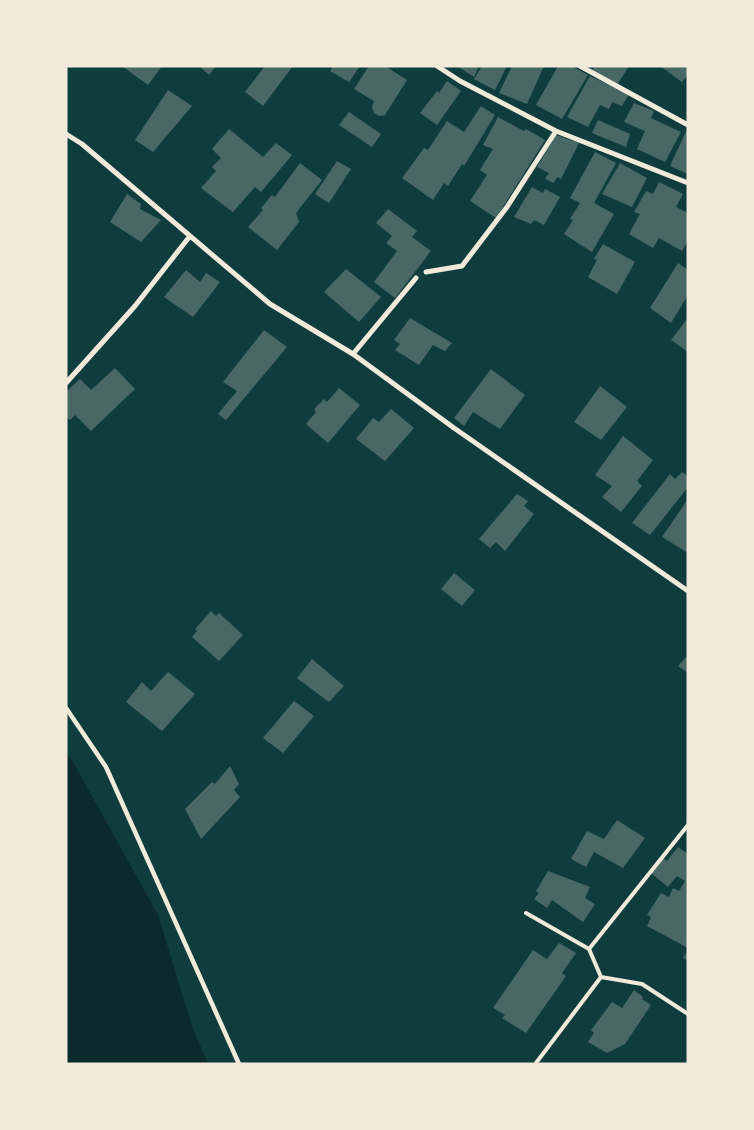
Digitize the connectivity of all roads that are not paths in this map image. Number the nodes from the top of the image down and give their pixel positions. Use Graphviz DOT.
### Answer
graph roads {
  1 [pos="437,66"];
  2 [pos="580,66"];
  3 [pos="688,125"];
  4 [pos="556,131"];
  5 [pos="66,134"];
  6 [pos="688,182"];
  7 [pos="190,236"];
  8 [pos="426,272"];
  9 [pos="416,278"];
  10 [pos="353,354"];
  11 [pos="66,383"];
  12 [pos="688,591"];
  13 [pos="66,708"];
  14 [pos="688,825"];
  15 [pos="526,913"];
  16 [pos="589,949"];
  17 [pos="601,977"];
  18 [pos="688,1014"];
  19 [pos="239,1064"];
  20 [pos="536,1064"];
  1 -- 4 [label="street"];
  2 -- 3 [label="street"];
  4 -- 6 [label="street"];
  4 -- 8 [label="street"];
  5 -- 7 [label="street"];
  7 -- 10 [label="street"];
  7 -- 11 [label="street"];
  9 -- 10 [label="street"];
  10 -- 12 [label="street"];
  13 -- 19 [label="street"];
  14 -- 16 [label="lane"];
  15 -- 16 [label="lane"];
  16 -- 17 [label="lane"];
  17 -- 18 [label="lane"];
  17 -- 20 [label="lane"];
}
